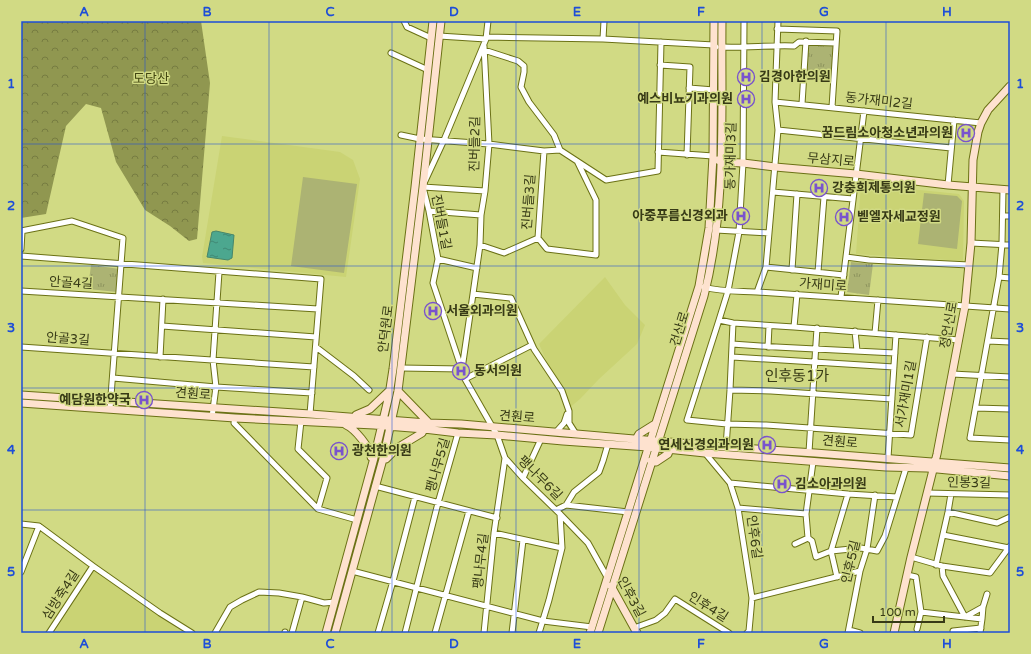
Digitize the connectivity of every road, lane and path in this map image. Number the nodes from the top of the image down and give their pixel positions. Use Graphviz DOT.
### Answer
graph roads {
  1 [pos="404,21"];
  2 [pos="433,21"];
  3 [pos="441,21"];
  4 [pos="488,21"];
  5 [pos="604,21"];
  6 [pos="714,21"];
  7 [pos="722,21"];
  8 [pos="744,21"];
  9 [pos="778,21"];
  10 [pos="777,29"];
  11 [pos="439,36"];
  12 [pos="431,38"];
  13 [pos="603,39"];
  14 [pos="485,40"];
  15 [pos="806,41"];
  16 [pos="661,42"];
  17 [pos="836,43"];
  18 [pos="714,45"];
  19 [pos="777,46"];
  20 [pos="743,48"];
  21 [pos="722,49"];
  22 [pos="484,50"];
  23 [pos="391,53"];
  24 [pos="660,65"];
  25 [pos="428,70"];
  26 [pos="1010,86"];
  27 [pos="689,88"];
  28 [pos="714,90"];
  29 [pos="775,102"];
  30 [pos="802,104"];
  31 [pos="832,107"];
  32 [pos="864,111"];
  33 [pos="954,120"];
  34 [pos="981,123"];
  35 [pos="778,130"];
  36 [pos="401,135"];
  37 [pos="420,139"];
  38 [pos="428,139"];
  39 [pos="860,139"];
  40 [pos="444,140"];
  41 [pos="488,144"];
  42 [pos="951,148"];
  43 [pos="560,150"];
  44 [pos="544,151"];
  45 [pos="658,152"];
  46 [pos="687,155"];
  47 [pos="713,156"];
  48 [pos="578,162"];
  49 [pos="721,162"];
  50 [pos="743,163"];
  51 [pos="775,168"];
  52 [pos="856,174"];
  53 [pos="948,185"];
  54 [pos="423,187"];
  55 [pos="973,187"];
  56 [pos="1007,190"];
  57 [pos="485,191"];
  58 [pos="773,192"];
  59 [pos="797,194"];
  60 [pos="824,196"];
  61 [pos="853,199"];
  62 [pos="429,211"];
  63 [pos="481,215"];
  64 [pos="1003,216"];
  65 [pos="1010,216"];
  66 [pos="716,230"];
  67 [pos="22,231"];
  68 [pos="740,232"];
  69 [pos="769,233"];
  70 [pos="538,238"];
  71 [pos="971,243"];
  72 [pos="1002,244"];
  73 [pos="480,245"];
  74 [pos="1010,245"];
  75 [pos="21,249"];
  76 [pos="21,256"];
  77 [pos="846,257"];
  78 [pos="438,259"];
  79 [pos="121,264"];
  80 [pos="969,265"];
  81 [pos="766,267"];
  82 [pos="477,268"];
  83 [pos="792,270"];
  84 [pos="219,272"];
  85 [pos="818,272"];
  86 [pos="844,275"];
  87 [pos="999,277"];
  88 [pos="1010,278"];
  89 [pos="702,287"];
  90 [pos="21,291"];
  91 [pos="728,291"];
  92 [pos="757,292"];
  93 [pos="474,294"];
  94 [pos="798,294"];
  95 [pos="119,296"];
  96 [pos="841,297"];
  97 [pos="163,300"];
  98 [pos="878,300"];
  99 [pos="217,303"];
  100 [pos="965,306"];
  101 [pos="994,308"];
  102 [pos="318,309"];
  103 [pos="1010,309"];
  104 [pos="720,320"];
  105 [pos="733,323"];
  106 [pos="162,326"];
  107 [pos="772,326"];
  108 [pos="794,327"];
  109 [pos="816,328"];
  110 [pos="215,330"];
  111 [pos="854,332"];
  112 [pos="875,333"];
  113 [pos="896,335"];
  114 [pos="316,337"];
  115 [pos="927,337"];
  116 [pos="959,340"];
  117 [pos="988,341"];
  118 [pos="1010,342"];
  119 [pos="732,344"];
  120 [pos="532,345"];
  121 [pos="21,347"];
  122 [pos="316,347"];
  123 [pos="768,347"];
  124 [pos="815,349"];
  125 [pos="857,351"];
  126 [pos="895,353"];
  127 [pos="114,354"];
  128 [pos="732,356"];
  129 [pos="160,357"];
  130 [pos="213,360"];
  131 [pos="814,362"];
  132 [pos="314,367"];
  133 [pos="894,367"];
  134 [pos="401,368"];
  135 [pos="462,369"];
  136 [pos="952,374"];
  137 [pos="982,376"];
  138 [pos="1010,377"];
  139 [pos="112,378"];
  140 [pos="465,379"];
  141 [pos="216,387"];
  142 [pos="369,390"];
  143 [pos="390,390"];
  144 [pos="730,390"];
  145 [pos="398,391"];
  146 [pos="312,393"];
  147 [pos="813,394"];
  148 [pos="21,395"];
  149 [pos="892,399"];
  150 [pos="111,400"];
  151 [pos="21,403"];
  152 [pos="213,408"];
  153 [pos="976,408"];
  154 [pos="1010,409"];
  155 [pos="110,410"];
  156 [pos="310,414"];
  157 [pos="212,417"];
  158 [pos="235,418"];
  159 [pos="356,418"];
  160 [pos="301,421"];
  161 [pos="566,422"];
  162 [pos="382,423"];
  163 [pos="344,424"];
  164 [pos="391,424"];
  165 [pos="430,424"];
  166 [pos="655,424"];
  167 [pos="727,424"];
  168 [pos="492,427"];
  169 [pos="811,428"];
  170 [pos="424,429"];
  171 [pos="556,432"];
  172 [pos="458,433"];
  173 [pos="890,433"];
  174 [pos="576,434"];
  175 [pos="497,435"];
  176 [pos="636,439"];
  177 [pos="542,440"];
  178 [pos="1010,440"];
  179 [pos="608,444"];
  180 [pos="649,444"];
  181 [pos="657,444"];
  182 [pos="726,447"];
  183 [pos="670,449"];
  184 [pos="809,452"];
  185 [pos="705,454"];
  186 [pos="374,458"];
  187 [pos="505,458"];
  188 [pos="888,458"];
  189 [pos="383,459"];
  190 [pos="651,461"];
  191 [pos="813,462"];
  192 [pos="934,465"];
  193 [pos="906,468"];
  194 [pos="1010,468"];
  195 [pos="1008,476"];
  196 [pos="523,478"];
  197 [pos="730,483"];
  198 [pos="1010,483"];
  199 [pos="375,486"];
  200 [pos="810,491"];
  201 [pos="927,493"];
  202 [pos="848,494"];
  203 [pos="951,494"];
  204 [pos="875,495"];
  205 [pos="1010,495"];
  206 [pos="415,497"];
  207 [pos="897,497"];
  208 [pos="438,503"];
  209 [pos="566,504"];
  210 [pos="738,508"];
  211 [pos="318,509"];
  212 [pos="469,511"];
  213 [pos="558,512"];
  214 [pos="628,512"];
  215 [pos="948,512"];
  216 [pos="806,514"];
  217 [pos="1010,517"];
  218 [pos="496,518"];
  219 [pos="357,520"];
  220 [pos="21,524"];
  221 [pos="39,526"];
  222 [pos="494,533"];
  223 [pos="943,536"];
  224 [pos="808,538"];
  225 [pos="523,540"];
  226 [pos="795,544"];
  227 [pos="1009,547"];
  228 [pos="562,548"];
  229 [pos="867,549"];
  230 [pos="831,552"];
  231 [pos="911,557"];
  232 [pos="936,565"];
  233 [pos="93,566"];
  234 [pos="942,566"];
  235 [pos="352,570"];
  236 [pos="860,571"];
  237 [pos="21,572"];
  238 [pos="907,574"];
  239 [pos="607,577"];
  240 [pos="837,577"];
  241 [pos="393,581"];
  242 [pos="417,587"];
  243 [pos="612,587"];
  244 [pos="987,594"];
  245 [pos="446,595"];
  246 [pos="302,597"];
  247 [pos="752,598"];
  248 [pos="676,599"];
  249 [pos="335,602"];
  250 [pos="487,606"];
  251 [pos="983,607"];
  252 [pos="921,612"];
  253 [pos="514,613"];
  254 [pos="965,617"];
  255 [pos="982,619"];
  256 [pos="543,621"];
  257 [pos="591,630"];
  258 [pos="635,630"];
  259 [pos="917,630"];
  260 [pos="980,630"];
  261 [pos="848,631"];
  262 [pos="953,631"];
  263 [pos="436,632"];
  264 [pos="49,633"];
  265 [pos="192,633"];
  266 [pos="214,633"];
  267 [pos="292,633"];
  268 [pos="326,633"];
  269 [pos="335,633"];
  270 [pos="378,633"];
  271 [pos="405,633"];
  272 [pos="484,633"];
  273 [pos="512,633"];
  274 [pos="539,633"];
  275 [pos="598,633"];
  276 [pos="729,633"];
  277 [pos="747,633"];
  278 [pos="860,633"];
  279 [pos="894,633"];
  1 -- 12 [label="street"];
  2 -- 12 [label="street, 안덕원로"];
  3 -- 11 [label="street, 안덕원로"];
  4 -- 14 [label="street, 진버들1길"];
  5 -- 13 [label="street"];
  6 -- 18 [label="street, 건산로"];
  7 -- 21 [label="street, 건산로"];
  8 -- 20 [label="street, 동가재미3길"];
  9 -- 10 [label="street"];
  10 -- 17 [label="street"];
  10 -- 19 [label="street"];
  11 -- 14 [label="street"];
  11 -- 38 [label="street, 안덕원로"];
  12 -- 25 [label="street, 안덕원로"];
  13 -- 14 [label="street"];
  13 -- 16 [label="street"];
  14 -- 22 [label="street, 진버들2길"];
  14 -- 40 [label="street, 진버들1길"];
  15 -- 17 [label="street"];
  15 -- 19 [label="street"];
  15 -- 30 [label="street"];
  16 -- 18 [label="street"];
  16 -- 24 [label="street"];
  17 -- 31 [label="street"];
  18 -- 21 [label="street"];
  18 -- 28 [label="street, 건산로"];
  19 -- 20 [label="street"];
  19 -- 29 [label="street"];
  20 -- 21 [label="street"];
  20 -- 50 [label="street, 동가재미3길"];
  21 -- 49 [label="street, 건산로"];
  22 -- 41 [label="street, 진버들2길"];
  22 -- 43 [label="street"];
  23 -- 25 [label="street"];
  24 -- 27 [label="street"];
  24 -- 45 [label="street"];
  25 -- 37 [label="street, 안덕원로"];
  26 -- 34 [label="street, 정언신로"];
  27 -- 28 [label="street"];
  27 -- 46 [label="street"];
  28 -- 47 [label="street, 건산로"];
  29 -- 30 [label="street, 동가재미2길"];
  29 -- 35 [label="street"];
  30 -- 31 [label="street, 동가재미2길"];
  31 -- 32 [label="street, 동가재미2길"];
  32 -- 33 [label="street, 동가재미2길"];
  32 -- 39 [label="street"];
  33 -- 34 [label="street, 동가재미2길"];
  33 -- 42 [label="street"];
  34 -- 55 [label="street, 정언신로"];
  35 -- 39 [label="street"];
  35 -- 51 [label="street"];
  36 -- 37 [label="street"];
  37 -- 38 [label="street"];
  37 -- 143 [label="street, 안덕원로"];
  38 -- 40 [label="street"];
  38 -- 54 [label="street, 안덕원로"];
  39 -- 42 [label="street"];
  39 -- 52 [label="street"];
  40 -- 41 [label="street"];
  40 -- 54 [label="street, 진버들1길"];
  41 -- 44 [label="street"];
  41 -- 57 [label="street, 진버들2길"];
  42 -- 53 [label="street"];
  43 -- 44 [label="street"];
  43 -- 48 [label="street"];
  44 -- 70 [label="street, 진버들3길"];
  45 -- 46 [label="street"];
  45 -- 48 [label="street"];
  46 -- 47 [label="street"];
  47 -- 49 [label="street"];
  47 -- 89 [label="street, 건산로"];
  48 -- 70 [label="street, 진버들3길"];
  49 -- 50 [label="street, 무삼지로"];
  49 -- 66 [label="street, 건산로"];
  50 -- 51 [label="street, 무삼지로"];
  50 -- 68 [label="street, 동가재미3길"];
  51 -- 52 [label="street, 무삼지로"];
  51 -- 58 [label="street"];
  52 -- 53 [label="street, 무삼지로"];
  52 -- 61 [label="street"];
  53 -- 55 [label="street, 무삼지로"];
  54 -- 57 [label="street"];
  54 -- 62 [label="street, 진버들1길"];
  54 -- 134 [label="street, 안덕원로"];
  55 -- 56 [label="street, 무삼지로"];
  55 -- 71 [label="street, 정언신로"];
  56 -- 64 [label="street"];
  57 -- 63 [label="street, 진버들2길"];
  58 -- 59 [label="street"];
  58 -- 69 [label="street"];
  59 -- 60 [label="street"];
  59 -- 83 [label="street"];
  60 -- 61 [label="street"];
  60 -- 85 [label="street"];
  61 -- 77 [label="street"];
  62 -- 63 [label="street"];
  62 -- 78 [label="street, 진버들1길"];
  63 -- 73 [label="street, 진버들2길"];
  64 -- 65 [label="street"];
  64 -- 72 [label="street"];
  66 -- 68 [label="street"];
  66 -- 89 [label="street, 건산로"];
  67 -- 75 [label="street"];
  67 -- 79 [label="street"];
  68 -- 69 [label="street"];
  68 -- 91 [label="street, 동가재미3길"];
  69 -- 81 [label="street"];
  70 -- 73 [label="street"];
  71 -- 72 [label="street"];
  71 -- 80 [label="street, 정언신로"];
  72 -- 74 [label="street"];
  72 -- 87 [label="street"];
  73 -- 82 [label="street, 진버들2길"];
  76 -- 79 [label="street, 안골4길"];
  77 -- 80 [label="street"];
  77 -- 86 [label="street"];
  78 -- 82 [label="street"];
  78 -- 135 [label="street, 진버들1길"];
  79 -- 84 [label="street"];
  79 -- 95 [label="street"];
  80 -- 100 [label="street, 정언신로"];
  81 -- 83 [label="street"];
  81 -- 92 [label="street"];
  82 -- 93 [label="street, 진버들2길"];
  83 -- 85 [label="street"];
  84 -- 99 [label="street"];
  84 -- 102 [label="street"];
  85 -- 86 [label="street"];
  86 -- 96 [label="street"];
  87 -- 88 [label="street"];
  87 -- 101 [label="street"];
  89 -- 91 [label="street, 가재미로"];
  89 -- 166 [label="street, 건산로"];
  89 -- 181 [label="street, 건산로"];
  90 -- 95 [label="street, 안골4길"];
  91 -- 92 [label="street, 가재미로"];
  91 -- 104 [label="street"];
  92 -- 94 [label="street, 가재미로"];
  93 -- 120 [label="street"];
  93 -- 135 [label="street, 진버들2길"];
  94 -- 96 [label="street, 가재미로"];
  94 -- 108 [label="street"];
  95 -- 97 [label="street"];
  95 -- 127 [label="street"];
  96 -- 98 [label="street, 가재미로"];
  97 -- 99 [label="street"];
  97 -- 106 [label="street"];
  98 -- 100 [label="street, 가재미로"];
  98 -- 112 [label="street"];
  99 -- 102 [label="street"];
  99 -- 110 [label="street"];
  100 -- 101 [label="street, 가재미로"];
  100 -- 116 [label="street, 정언신로"];
  101 -- 103 [label="street, 가재미로"];
  101 -- 117 [label="street"];
  102 -- 114 [label="street"];
  104 -- 105 [label="street"];
  104 -- 167 [label="street, 서가재미1길"];
  105 -- 107 [label="street"];
  105 -- 119 [label="street"];
  106 -- 110 [label="street"];
  106 -- 129 [label="street"];
  107 -- 108 [label="street"];
  107 -- 123 [label="street"];
  108 -- 109 [label="street"];
  109 -- 111 [label="street"];
  109 -- 124 [label="street"];
  110 -- 114 [label="street"];
  110 -- 130 [label="street"];
  111 -- 112 [label="street"];
  111 -- 125 [label="street"];
  112 -- 113 [label="street"];
  113 -- 115 [label="street"];
  113 -- 126 [label="street, 서가재미1길"];
  114 -- 122 [label="street"];
  115 -- 116 [label="street"];
  115 -- 173 [label="street, 서가재미1길"];
  116 -- 136 [label="street, 정언신로"];
  117 -- 118 [label="street"];
  117 -- 137 [label="street"];
  119 -- 123 [label="street, 서가재미1길"];
  119 -- 128 [label="street"];
  120 -- 140 [label="street"];
  120 -- 161 [label="street"];
  121 -- 127 [label="street, 안골3길"];
  122 -- 132 [label="street"];
  122 -- 142 [label="street"];
  123 -- 124 [label="street, 서가재미1길"];
  124 -- 125 [label="street, 서가재미1길"];
  124 -- 131 [label="street"];
  125 -- 126 [label="street, 서가재미1길"];
  126 -- 133 [label="street, 서가재미1길"];
  127 -- 129 [label="street, 안골3길"];
  127 -- 139 [label="street"];
  128 -- 131 [label="street, 서가재미1길"];
  128 -- 144 [label="street"];
  129 -- 130 [label="street, 안골3길"];
  130 -- 132 [label="street, 안골3길"];
  130 -- 141 [label="street"];
  131 -- 133 [label="street, 서가재미1길"];
  131 -- 147 [label="street"];
  132 -- 146 [label="street"];
  133 -- 149 [label="street, 서가재미1길"];
  134 -- 135 [label="street"];
  134 -- 145 [label="street, 안덕원로"];
  135 -- 140 [label="street, 진버들1길"];
  136 -- 137 [label="street"];
  136 -- 192 [label="street, 정언신로"];
  137 -- 138 [label="street"];
  137 -- 153 [label="street"];
  139 -- 141 [label="street"];
  139 -- 150 [label="street"];
  140 -- 168 [label="street, 진버들1길"];
  141 -- 146 [label="street"];
  141 -- 152 [label="street"];
  143 -- 159 [label="street"];
  143 -- 162 [label="street, 안덕원로"];
  144 -- 147 [label="street, 서가재미1길"];
  144 -- 167 [label="street"];
  145 -- 164 [label="street, 안덕원로"];
  145 -- 165 [label="street"];
  146 -- 156 [label="street"];
  147 -- 149 [label="street, 서가재미1길"];
  147 -- 169 [label="street"];
  148 -- 150 [label="street, 견훤로"];
  149 -- 173 [label="street, 서가재미1길"];
  150 -- 152 [label="street, 견훤로"];
  150 -- 155 [label="street"];
  151 -- 155 [label="street, 견훤로"];
  152 -- 156 [label="street, 견훤로"];
  152 -- 157 [label="street"];
  153 -- 154 [label="street"];
  153 -- 178 [label="street"];
  155 -- 157 [label="street, 견훤로"];
  156 -- 159 [label="street, 견훤로"];
  157 -- 158 [label="street, 견훤로"];
  158 -- 160 [label="street, 견훤로"];
  158 -- 211 [label="street"];
  159 -- 162 [label="street, 견훤로"];
  160 -- 163 [label="street, 견훤로"];
  160 -- 211 [label="street"];
  161 -- 171 [label="street"];
  161 -- 174 [label="street"];
  162 -- 163 [label="street, 견훤로"];
  162 -- 164 [label="street, 견훤로"];
  162 -- 186 [label="street, 안덕원로"];
  163 -- 186 [label="street"];
  164 -- 165 [label="street, 견훤로"];
  164 -- 170 [label="street, 견훤로"];
  164 -- 189 [label="street, 안덕원로"];
  165 -- 168 [label="street, 견훤로"];
  166 -- 176 [label="street"];
  166 -- 180 [label="street, 건산로"];
  167 -- 169 [label="street, 서가재미1길"];
  167 -- 182 [label="street"];
  168 -- 171 [label="street, 견훤로"];
  168 -- 175 [label="street, 진버들1길"];
  169 -- 173 [label="street, 서가재미1길"];
  169 -- 184 [label="street"];
  170 -- 172 [label="street, 견훤로"];
  170 -- 189 [label="street"];
  171 -- 174 [label="street, 견훤로"];
  172 -- 175 [label="street, 견훤로"];
  172 -- 208 [label="street, 팽나무5길"];
  173 -- 188 [label="street, 서가재미1길"];
  174 -- 176 [label="street, 견훤로"];
  175 -- 177 [label="street, 견훤로"];
  175 -- 187 [label="street, 팽나무6길"];
  176 -- 180 [label="street, 견훤로"];
  177 -- 179 [label="street, 견훤로"];
  177 -- 196 [label="street, 견훤로"];
  179 -- 180 [label="street, 견훤로"];
  179 -- 209 [label="street"];
  180 -- 181 [label="street, 견훤로"];
  180 -- 214 [label="street, 건산로"];
  181 -- 182 [label="street, 견훤로"];
  181 -- 183 [label="street, 견훤로"];
  181 -- 190 [label="street, 건산로"];
  182 -- 184 [label="street, 견훤로"];
  183 -- 185 [label="street, 견훤로"];
  183 -- 190 [label="street"];
  184 -- 188 [label="street, 견훤로"];
  185 -- 191 [label="street, 견훤로"];
  185 -- 197 [label="street, 인후6길"];
  186 -- 219 [label="street, 안덕원로"];
  187 -- 196 [label="street, 팽나무6길"];
  187 -- 218 [label="street, 팽나무6길"];
  188 -- 192 [label="street, 견훤로"];
  189 -- 199 [label="street, 안덕원로"];
  190 -- 243 [label="street, 건산로"];
  191 -- 193 [label="street, 견훤로"];
  191 -- 200 [label="street"];
  192 -- 193 [label="street, 견훤로"];
  192 -- 194 [label="street, 견훤로"];
  192 -- 195 [label="street, 견훤로"];
  192 -- 201 [label="street, 정언신로"];
  193 -- 207 [label="street"];
  195 -- 198 [label="street, 인봉3길"];
  196 -- 213 [label="street, 팽나무6길"];
  197 -- 200 [label="street"];
  197 -- 210 [label="street, 인후6길"];
  199 -- 206 [label="street, 팽나무5길"];
  199 -- 235 [label="street, 안덕원로"];
  200 -- 202 [label="street"];
  200 -- 216 [label="street"];
  201 -- 203 [label="street, 인봉3길"];
  201 -- 231 [label="street, 정언신로"];
  202 -- 204 [label="street"];
  202 -- 230 [label="street"];
  203 -- 205 [label="street, 인봉3길"];
  203 -- 215 [label="street"];
  204 -- 207 [label="street"];
  204 -- 229 [label="street, 인후5길"];
  206 -- 208 [label="street, 팽나무5길"];
  206 -- 241 [label="street, 팽나무5길"];
  207 -- 229 [label="street"];
  208 -- 212 [label="street, 팽나무5길"];
  208 -- 242 [label="street, 팽나무5길"];
  209 -- 213 [label="street"];
  209 -- 214 [label="street"];
  210 -- 216 [label="street"];
  210 -- 247 [label="street, 인후6길"];
  211 -- 219 [label="street"];
  212 -- 218 [label="street, 팽나무5길"];
  212 -- 245 [label="street, 팽나무4길"];
  213 -- 228 [label="street, 팽나무6길"];
  213 -- 239 [label="street, 팽나무6길"];
  214 -- 239 [label="street, 건산로"];
  215 -- 217 [label="street"];
  215 -- 223 [label="street"];
  216 -- 224 [label="street"];
  218 -- 222 [label="street, 팽나무4길"];
  219 -- 249 [label="street, 안덕원로"];
  220 -- 221 [label="street"];
  221 -- 233 [label="street, 심방죽4길"];
  221 -- 237 [label="street"];
  222 -- 225 [label="street"];
  222 -- 250 [label="street, 팽나무4길"];
  223 -- 227 [label="street"];
  223 -- 232 [label="street"];
  224 -- 226 [label="street"];
  224 -- 230 [label="street"];
  225 -- 228 [label="street"];
  225 -- 253 [label="street"];
  227 -- 234 [label="street"];
  228 -- 256 [label="street"];
  229 -- 230 [label="street"];
  229 -- 236 [label="street, 인후5길"];
  230 -- 240 [label="street"];
  231 -- 232 [label="street"];
  231 -- 238 [label="street, 정언신로"];
  232 -- 234 [label="street"];
  233 -- 264 [label="street, 심방죽4길"];
  233 -- 265 [label="street"];
  234 -- 254 [label="street"];
  235 -- 241 [label="street, 팽나무4길"];
  235 -- 269 [label="street, 안덕원로"];
  236 -- 240 [label="street"];
  236 -- 261 [label="street, 인후5길"];
  238 -- 252 [label="street"];
  238 -- 279 [label="street, 정언신로"];
  239 -- 243 [label="street, 인후3길"];
  239 -- 257 [label="street, 건산로"];
  240 -- 247 [label="street"];
  241 -- 242 [label="street, 팽나무4길"];
  241 -- 270 [label="street"];
  242 -- 245 [label="street, 팽나무4길"];
  242 -- 271 [label="street"];
  243 -- 258 [label="street, 인후3길"];
  243 -- 275 [label="street, 건산로"];
  244 -- 251 [label="street"];
  245 -- 250 [label="street, 팽나무4길"];
  245 -- 263 [label="street, 팽나무4길"];
  246 -- 249 [label="street"];
  246 -- 266 [label="street"];
  246 -- 267 [label="street"];
  247 -- 277 [label="street, 인후6길"];
  248 -- 258 [label="street, 인후3길"];
  248 -- 276 [label="street, 인후4길"];
  249 -- 268 [label="street, 안덕원로"];
  250 -- 253 [label="street, 팽나무4길"];
  250 -- 272 [label="street, 팽나무4길"];
  251 -- 254 [label="street"];
  251 -- 255 [label="street"];
  252 -- 254 [label="street"];
  252 -- 259 [label="street"];
  253 -- 256 [label="street, 팽나무4길"];
  253 -- 273 [label="street"];
  254 -- 255 [label="street"];
  255 -- 260 [label="street"];
  256 -- 257 [label="street, 팽나무4길"];
  256 -- 274 [label="street"];
  260 -- 262 [label="street"];
  261 -- 278 [label="street"];
}
